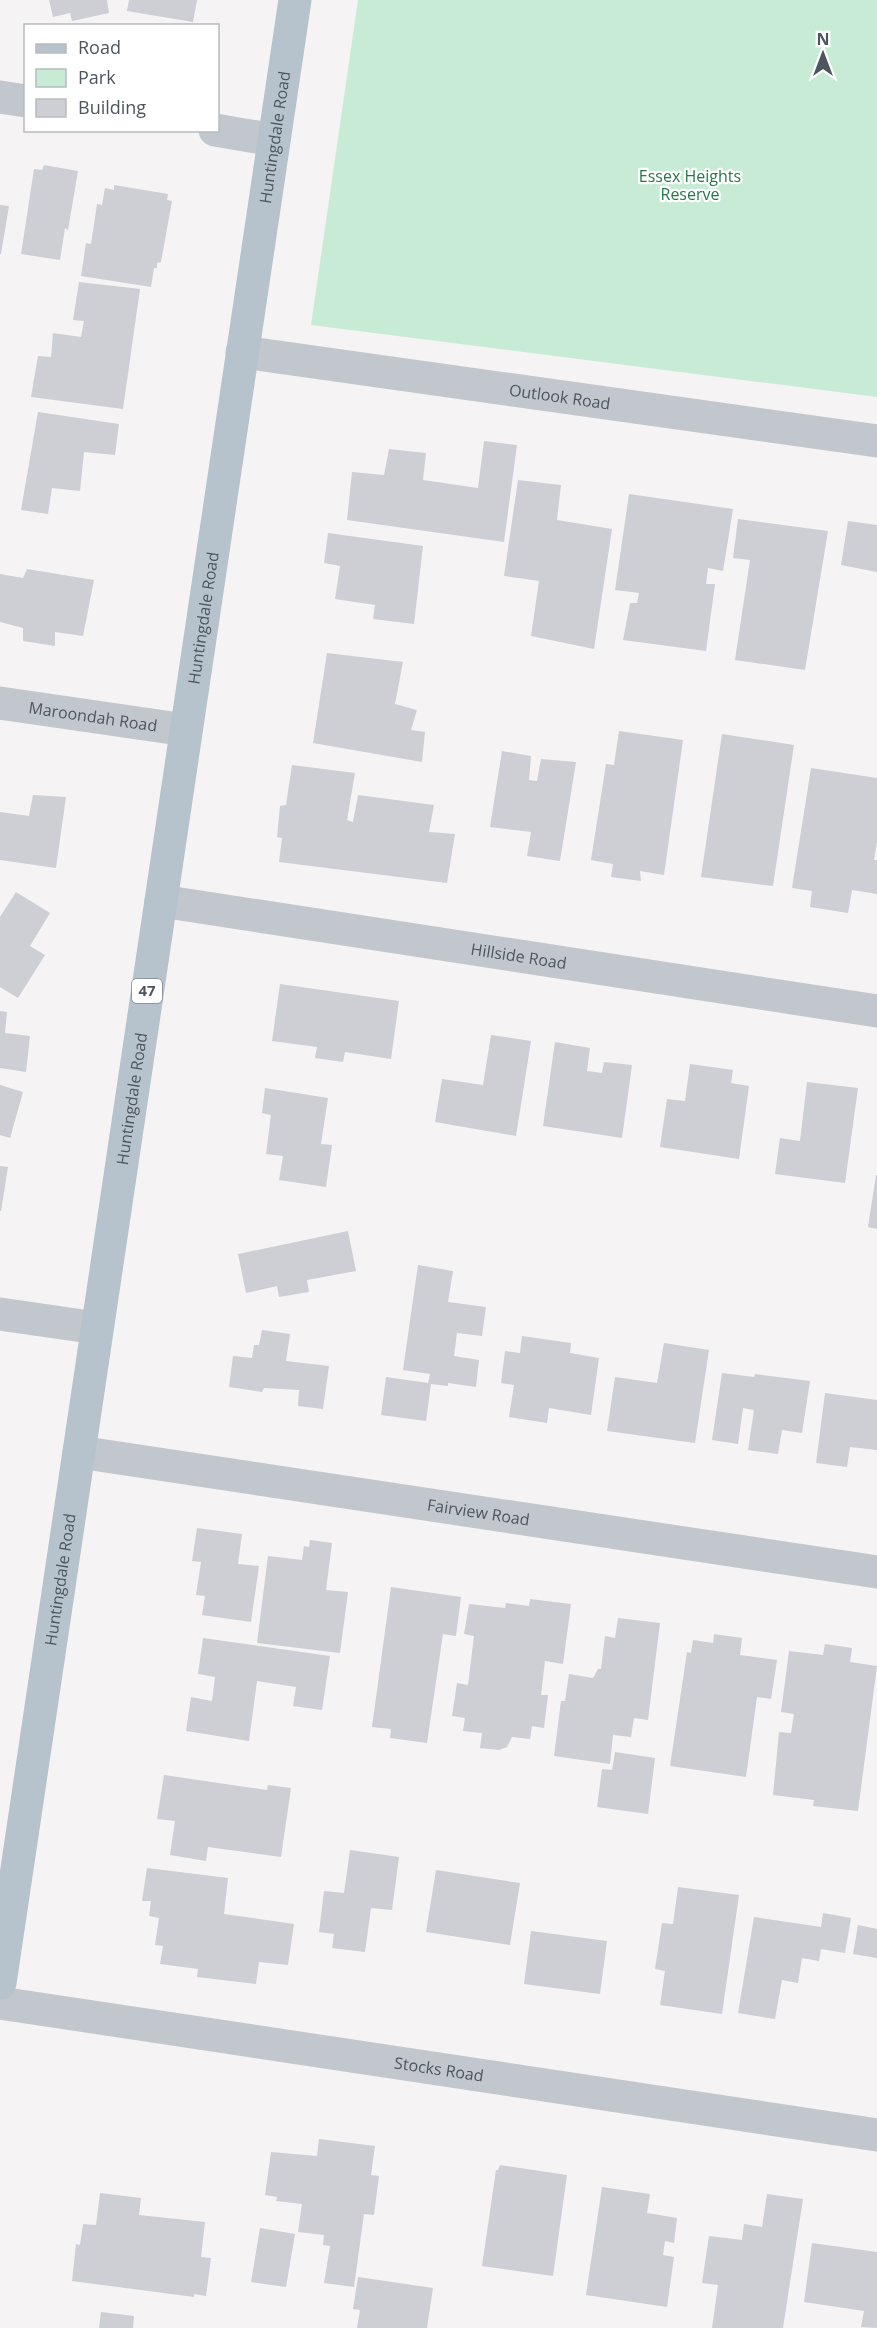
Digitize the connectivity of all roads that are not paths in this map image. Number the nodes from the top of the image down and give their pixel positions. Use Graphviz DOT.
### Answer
graph roads {
  1 [pos="295,0"];
  2 [pos="0,98"];
  3 [pos="24,101"];
  4 [pos="219,131"];
  5 [pos="274,140"];
  6 [pos="242,352"];
  7 [pos="877,441"];
  8 [pos="0,703"];
  9 [pos="186,730"];
  10 [pos="161,901"];
  11 [pos="877,1011"];
  12 [pos="0,1314"];
  13 [pos="97,1328"];
  14 [pos="79,1452"];
  15 [pos="877,1572"];
  16 [pos="4,1924"];
  17 [pos="0,1983"];
  18 [pos="0,2003"];
  19 [pos="877,2135"];
  1 -- 5 [label="main road, Huntingdale Road / 47"];
  2 -- 3 [label="street"];
  4 -- 5 [label="street"];
  5 -- 6 [label="main road, Huntingdale Road / 47"];
  6 -- 7 [label="street, Outlook Road"];
  6 -- 9 [label="main road, Huntingdale Road / 47"];
  8 -- 9 [label="street, Maroondah Road"];
  9 -- 10 [label="main road, Huntingdale Road / 47"];
  10 -- 11 [label="street, Hillside Road"];
  10 -- 13 [label="main road, Huntingdale Road / 47"];
  12 -- 13 [label="street"];
  13 -- 14 [label="main road, Huntingdale Road / 47"];
  14 -- 15 [label="street, Fairview Road"];
  14 -- 16 [label="main road, Huntingdale Road / 47"];
  16 -- 17 [label="main road, Huntingdale Road / 47"];
  18 -- 19 [label="street, Stocks Road"];
}
